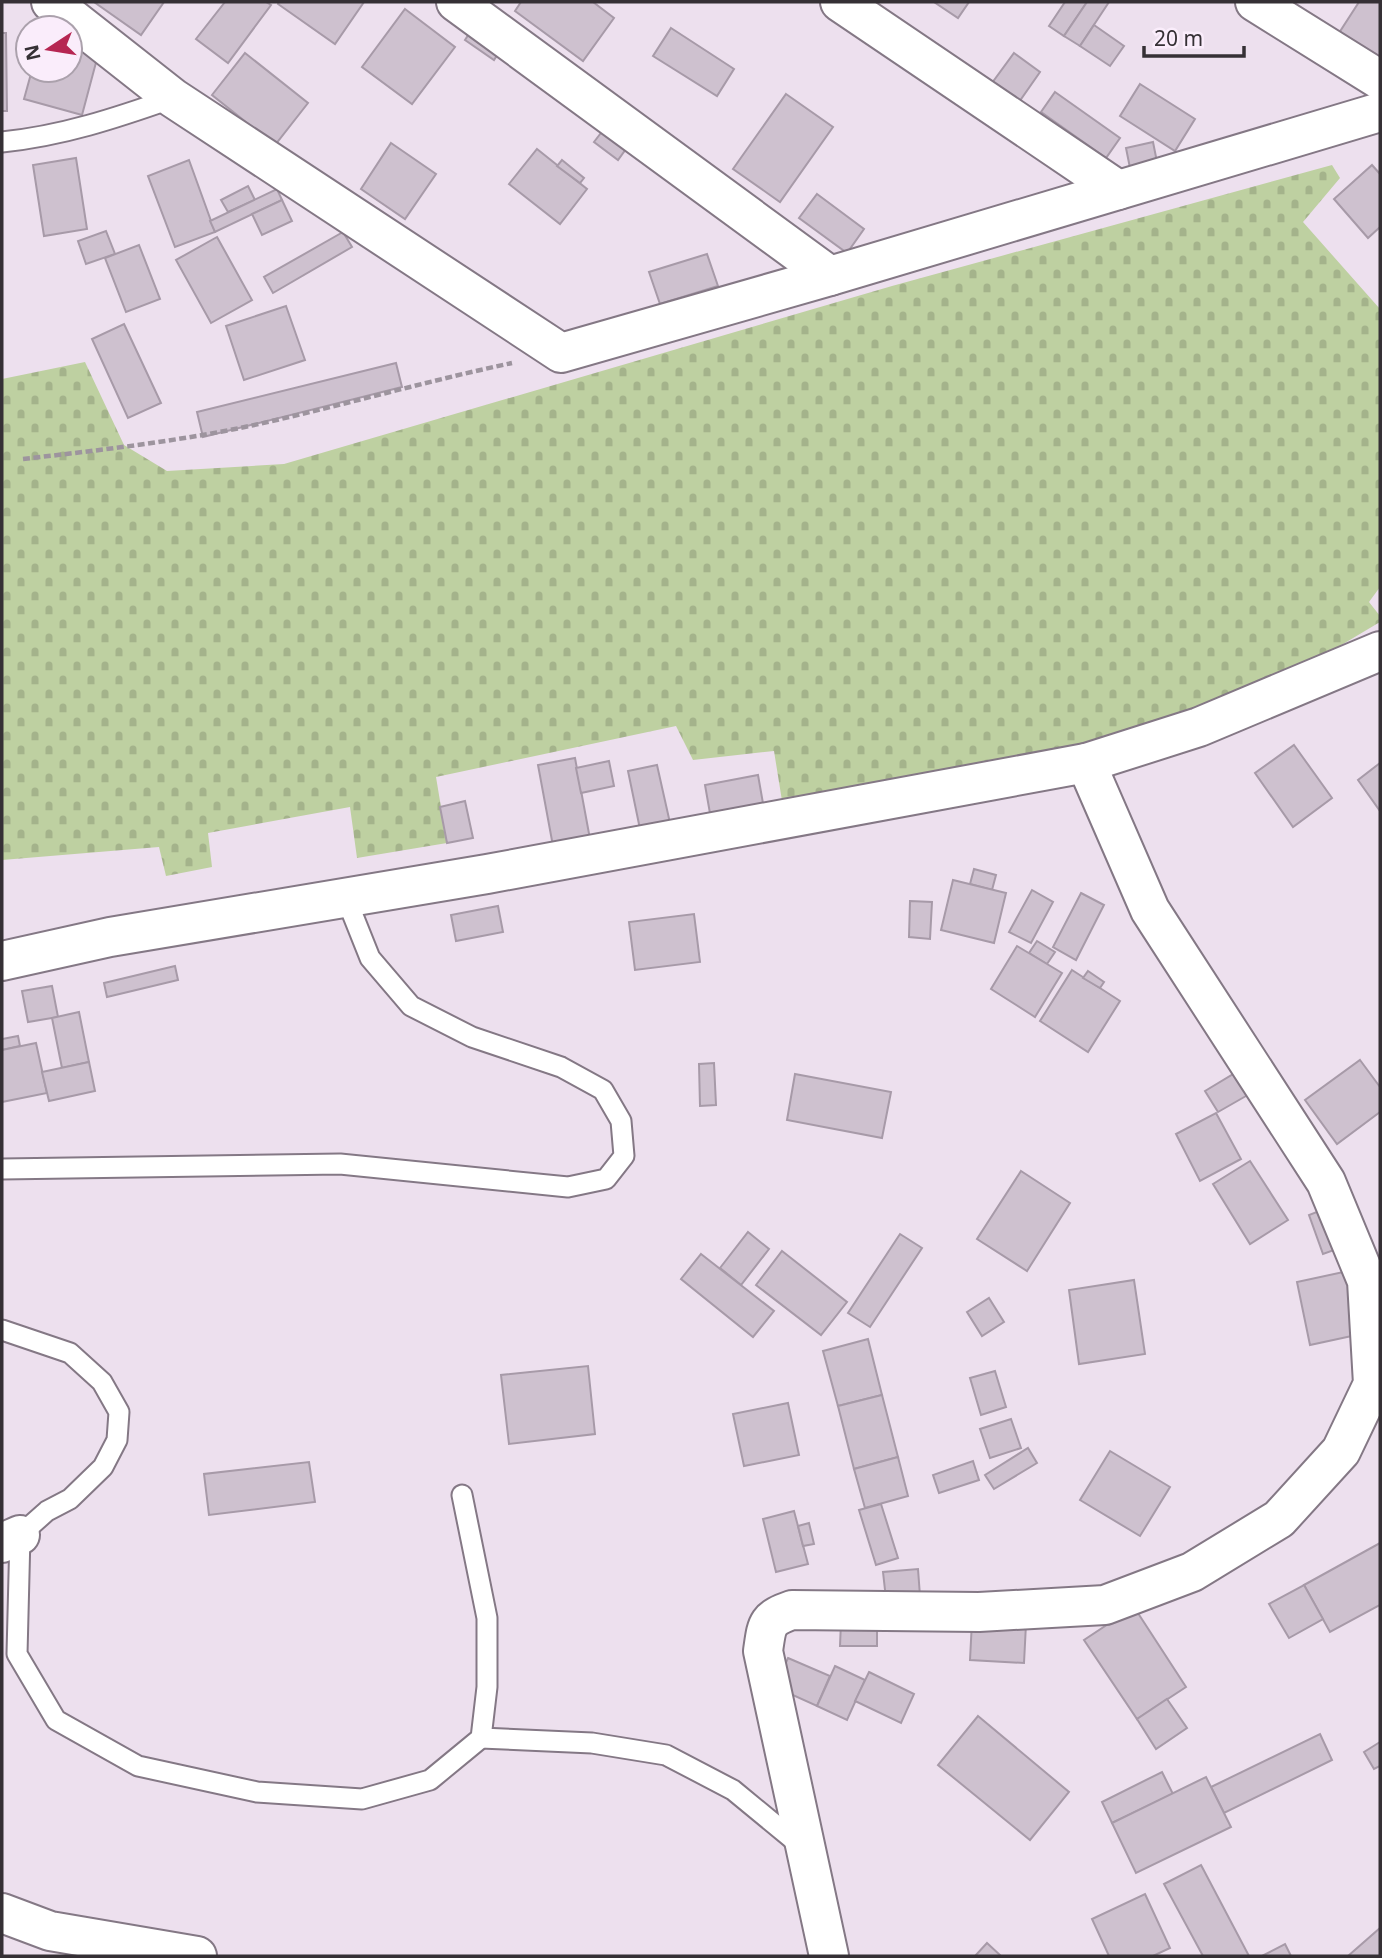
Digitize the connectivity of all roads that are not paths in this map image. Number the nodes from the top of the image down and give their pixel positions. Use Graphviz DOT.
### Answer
graph roads {
  1 [pos="51,2"];
  2 [pos="456,2"];
  3 [pos="840,2"];
  4 [pos="1255,2"];
  5 [pos="1380,80"];
  6 [pos="173,97"];
  7 [pos="1380,112"];
  8 [pos="2,142"];
  9 [pos="1118,190"];
  10 [pos="830,276"];
  11 [pos="1380,651"];
  12 [pos="1086,763"];
  13 [pos="346,898"];
  14 [pos="2,961"];
  15 [pos="2,1170"];
  16 [pos="2,1330"];
  17 [pos="1376,1387"];
  18 [pos="462,1494"];
  19 [pos="11,1539"];
  20 [pos="481,1738"];
  21 [pos="807,1851"];
  22 [pos="2,1913"];
  23 [pos="197,1956"];
  24 [pos="829,1956"];
  1 -- 6 [label="street"];
  2 -- 10 [label="street"];
  3 -- 9 [label="street"];
  4 -- 5 [label="street"];
  6 -- 8 [label="lane"];
  6 -- 10 [label="street"];
  7 -- 9 [label="street"];
  9 -- 10 [label="street"];
  11 -- 12 [label="street"];
  12 -- 13 [label="street"];
  12 -- 17 [label="street"];
  13 -- 14 [label="street"];
  13 -- 15 [label="lane"];
  16 -- 19 [label="lane"];
  17 -- 21 [label="street"];
  18 -- 20 [label="lane"];
  19 -- 20 [label="lane"];
  20 -- 21 [label="lane"];
  21 -- 24 [label="street"];
  22 -- 23 [label="street"];
}
